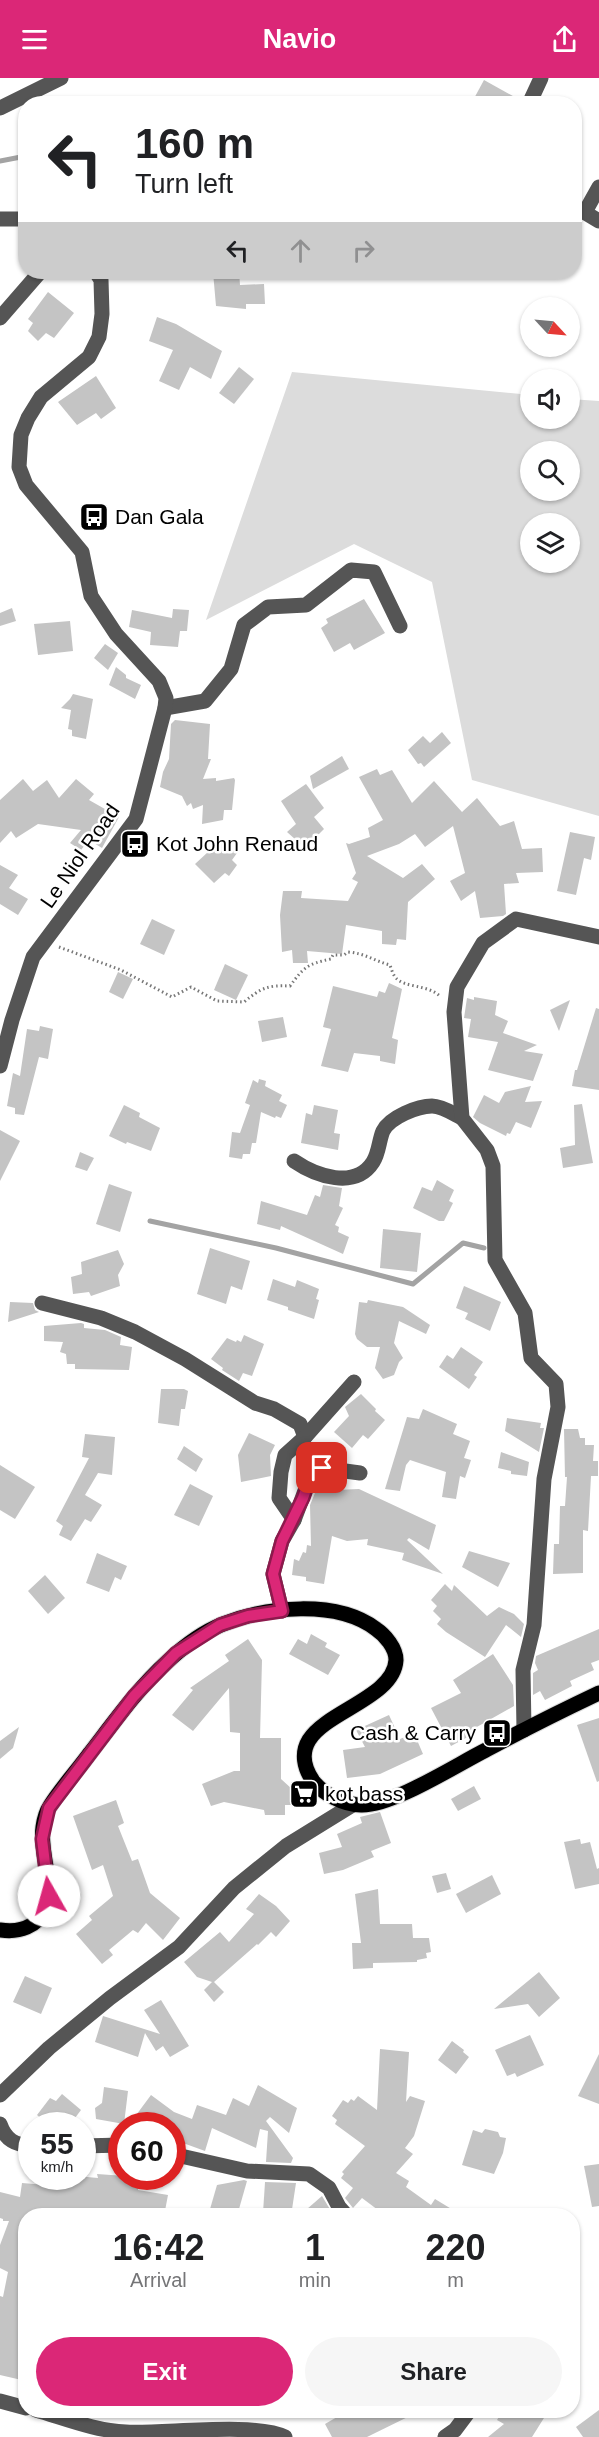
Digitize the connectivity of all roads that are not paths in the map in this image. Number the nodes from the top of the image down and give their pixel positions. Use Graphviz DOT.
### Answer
graph roads {
  1 [pos="61,78"];
  2 [pos="542,78"];
  3 [pos="24,96"];
  4 [pos="533,96"];
  5 [pos="18,99"];
  6 [pos="0,108"];
  7 [pos="599,187"];
  8 [pos="582,207"];
  9 [pos="582,210"];
  10 [pos="0,219"];
  11 [pos="18,219"];
  12 [pos="599,221"];
  13 [pos="34,279"];
  14 [pos="100,279"];
  15 [pos="0,318"];
  16 [pos="400,626"];
  17 [pos="165,708"];
  18 [pos="599,937"];
  19 [pos="0,1066"];
  20 [pos="462,1118"];
  21 [pos="294,1161"];
  22 [pos="42,1303"];
  23 [pos="354,1382"];
  24 [pos="305,1437"];
  25 [pos="360,1473"];
  26 [pos="294,1520"];
  27 [pos="282,1611"];
  28 [pos="599,1693"];
  29 [pos="524,1730"];
  30 [pos="354,1804"];
  31 [pos="0,1930"];
  32 [pos="0,2094"];
  33 [pos="0,2124"];
  34 [pos="18,2144"];
  35 [pos="186,2157"];
  36 [pos="340,2208"];
  37 [pos="0,2401"];
  38 [pos="18,2406"];
  39 [pos="86,2418"];
  40 [pos="464,2418"];
  41 [pos="285,2437"];
  42 [pos="445,2437"];
  1 -- 3 [label="street"];
  2 -- 4 [label="street"];
  5 -- 6 [label="street"];
  7 -- 8 [label="street"];
  9 -- 12 [label="street"];
  10 -- 11 [label="street"];
  13 -- 15 [label="street"];
  14 -- 17 [label="street, Le Niol Road"];
  16 -- 17 [label="street"];
  17 -- 19 [label="street, Le Niol Road"];
  18 -- 20 [label="street"];
  20 -- 21 [label="street"];
  20 -- 29 [label="street"];
  22 -- 24 [label="street"];
  23 -- 24 [label="street"];
  24 -- 26 [label="street"];
  25 -- 26 [label="street"];
  26 -- 27 [label="street"];
  27 -- 30 [label="main road"];
  27 -- 31 [label="main road"];
  28 -- 29 [label="main road"];
  29 -- 30 [label="main road"];
  30 -- 32 [label="street"];
  33 -- 34 [label="street"];
  35 -- 36 [label="street"];
  37 -- 38 [label="street"];
  39 -- 41 [label="street"];
  40 -- 42 [label="street"];
}
